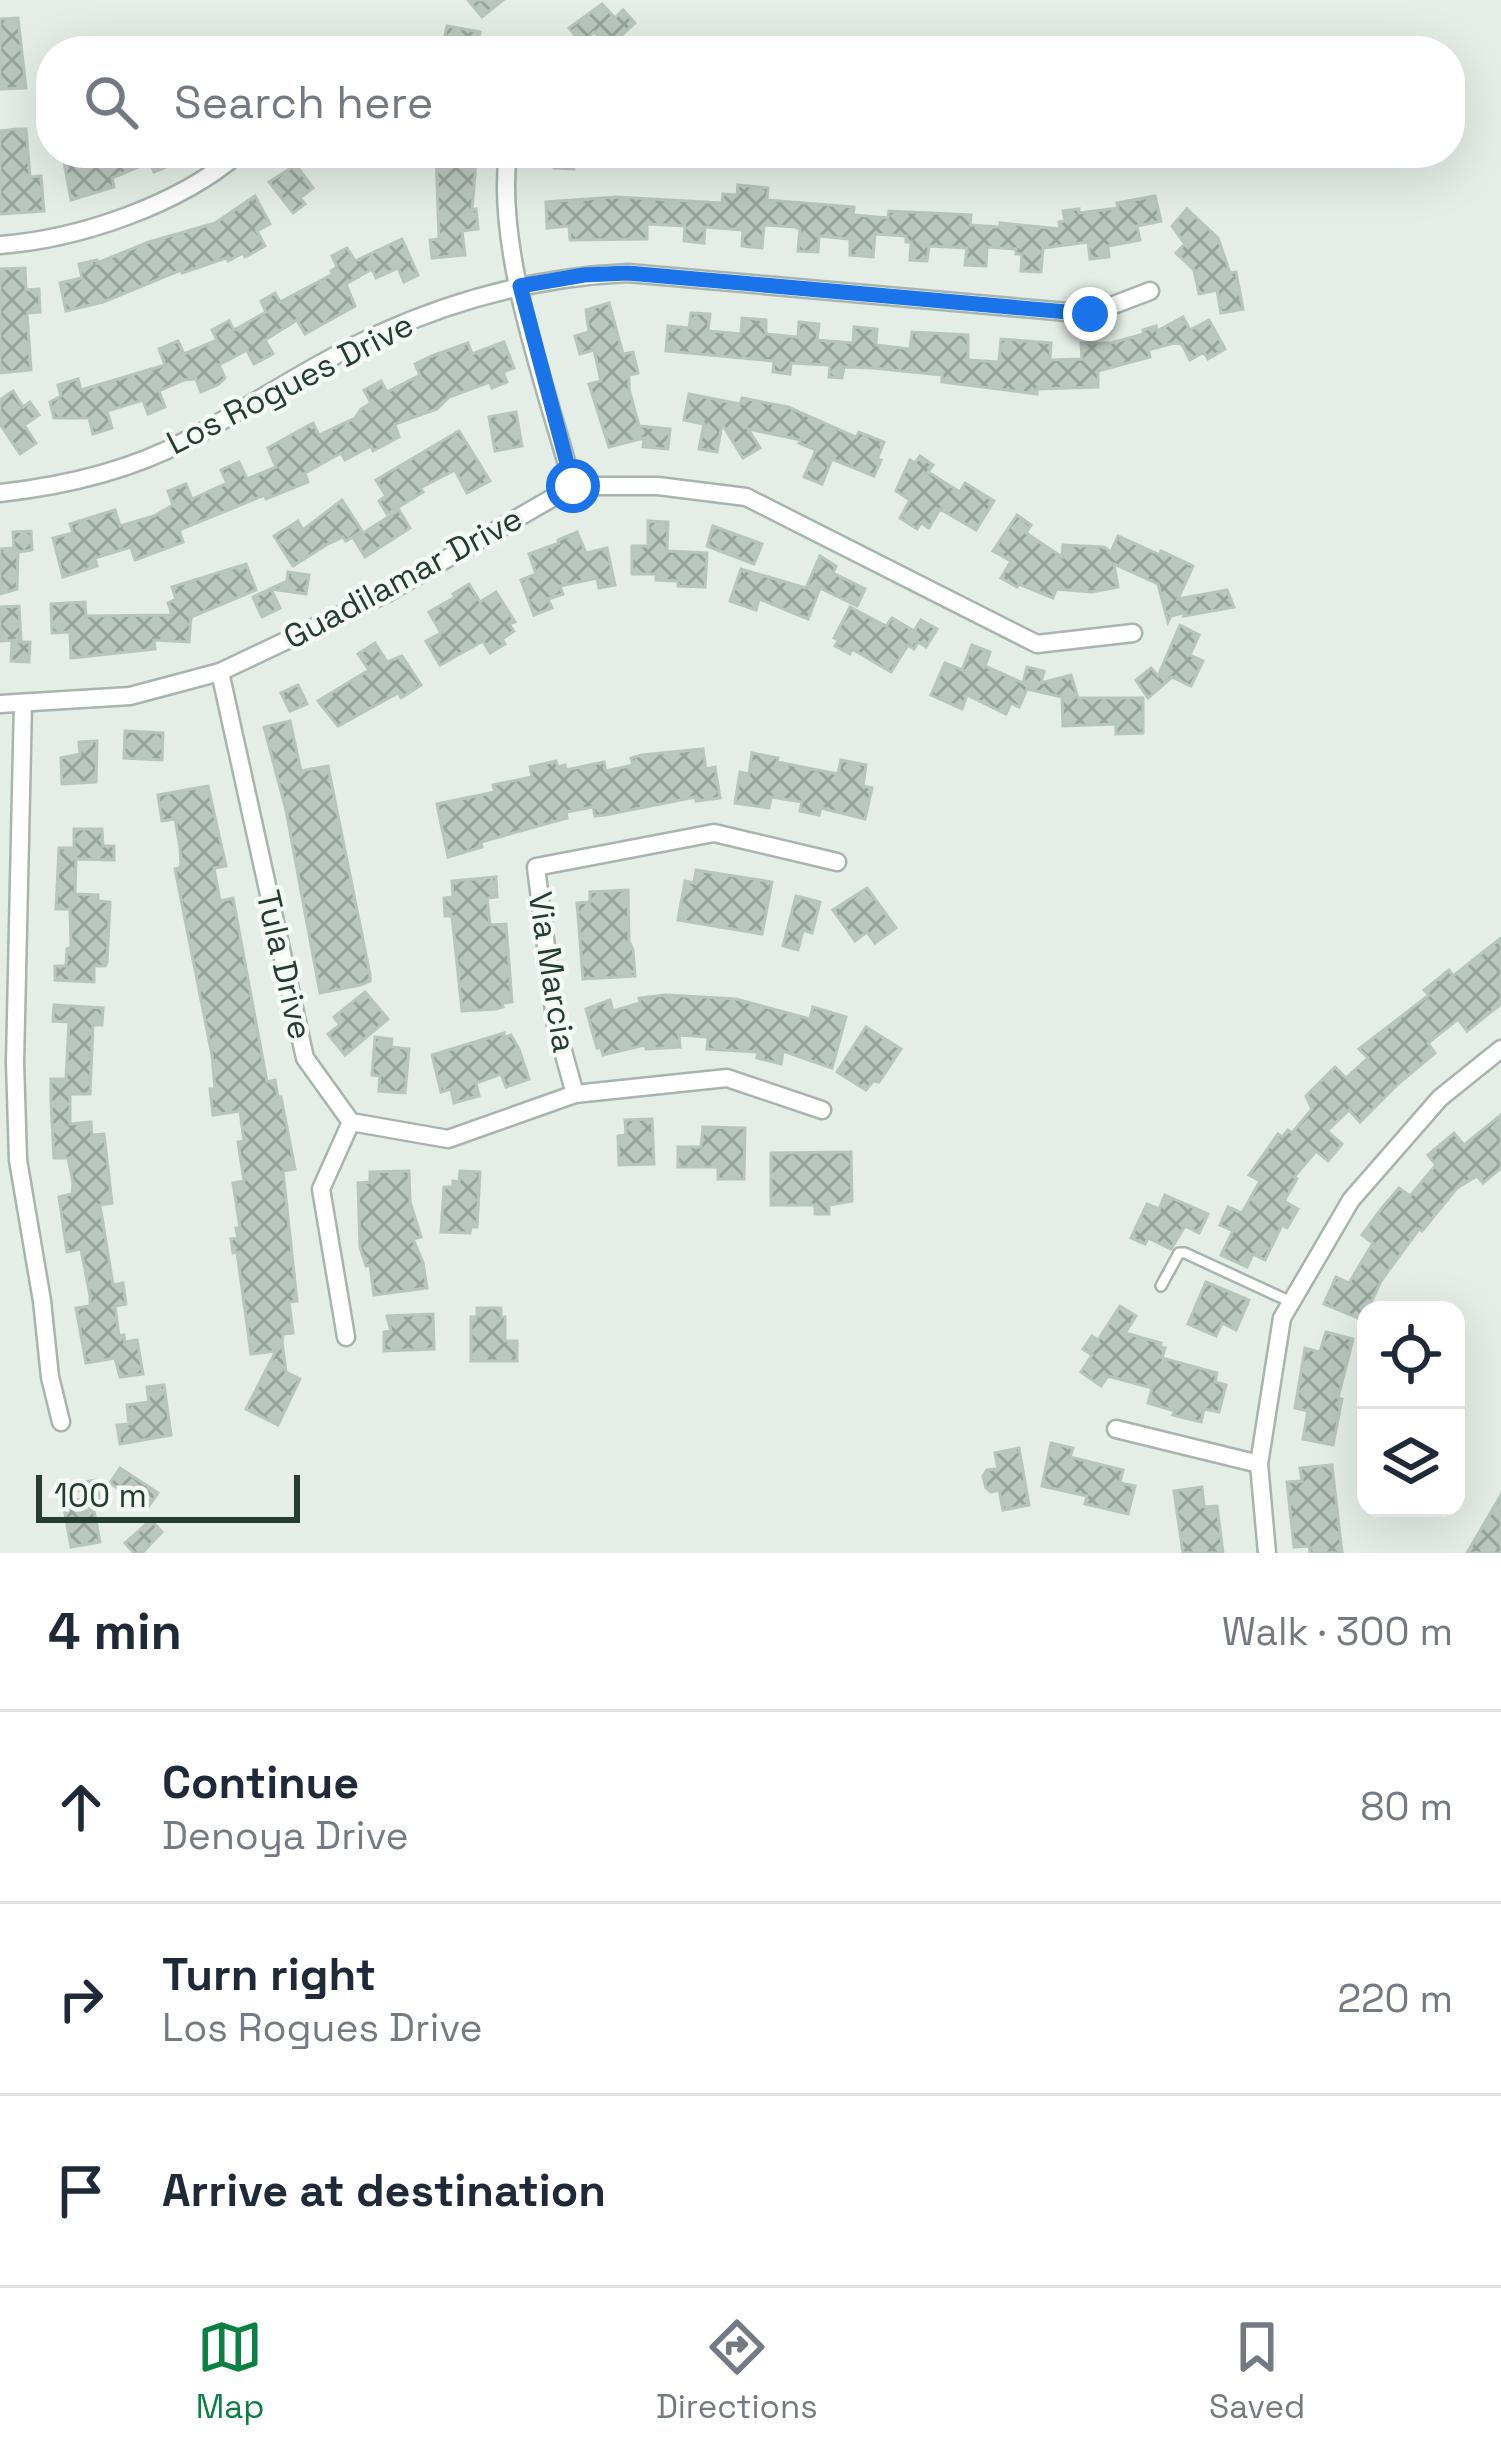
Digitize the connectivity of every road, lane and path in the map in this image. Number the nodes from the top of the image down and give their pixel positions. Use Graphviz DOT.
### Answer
graph roads {
  1 [pos="222,168"];
  2 [pos="507,168"];
  3 [pos="0,245"];
  4 [pos="520,286"];
  5 [pos="1150,291"];
  6 [pos="573,486"];
  7 [pos="0,493"];
  8 [pos="1133,633"];
  9 [pos="220,672"];
  10 [pos="23,703"];
  11 [pos="0,704"];
  12 [pos="837,862"];
  13 [pos="1501,1049"];
  14 [pos="574,1094"];
  15 [pos="822,1109"];
  16 [pos="351,1122"];
  17 [pos="1161,1286"];
  18 [pos="1292,1302"];
  19 [pos="346,1337"];
  20 [pos="61,1422"];
  21 [pos="1116,1430"];
  22 [pos="1259,1465"];
  23 [pos="1267,1553"];
  1 -- 3 [label="street"];
  2 -- 4 [label="street"];
  4 -- 5 [label="street, Los Rogues Drive"];
  4 -- 6 [label="street"];
  4 -- 7 [label="street, Los Rogues Drive"];
  6 -- 8 [label="street, Guadilamar Drive"];
  6 -- 9 [label="street, Guadilamar Drive"];
  9 -- 10 [label="street, Guadilamar Drive"];
  9 -- 16 [label="street, Tula Drive"];
  10 -- 11 [label="street, Guadilamar Drive"];
  10 -- 20 [label="street"];
  12 -- 14 [label="street, Via Marcia"];
  13 -- 18 [label="street"];
  14 -- 15 [label="street"];
  14 -- 16 [label="street"];
  16 -- 19 [label="street"];
  17 -- 18 [label="lane"];
  18 -- 22 [label="street"];
  21 -- 22 [label="street"];
  22 -- 23 [label="street"];
}
